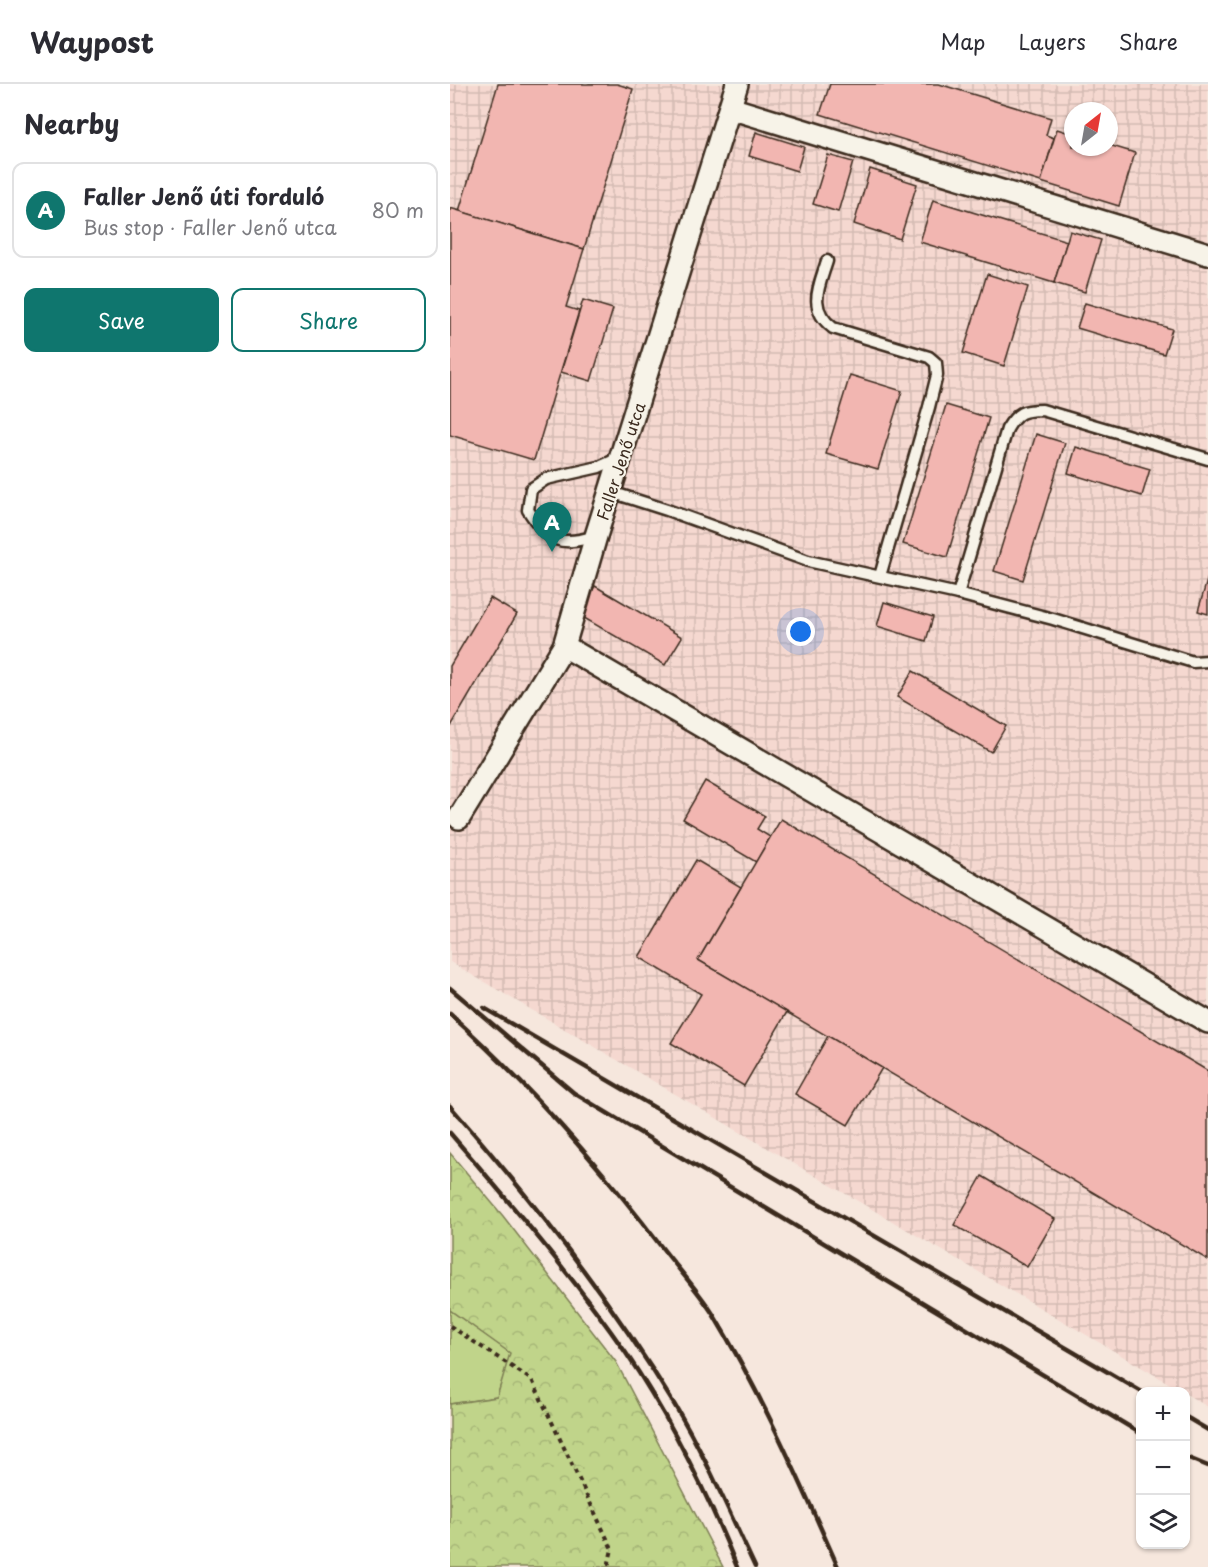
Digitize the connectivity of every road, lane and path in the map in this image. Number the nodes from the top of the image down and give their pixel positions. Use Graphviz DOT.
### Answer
graph roads {
  1 [pos="737,84"];
  2 [pos="730,108"];
  3 [pos="1208,254"];
  4 [pos="827,261"];
  5 [pos="622,456"];
  6 [pos="1208,459"];
  7 [pos="611,492"];
  8 [pos="596,536"];
  9 [pos="880,576"];
  10 [pos="958,594"];
  11 [pos="564,646"];
  12 [pos="1208,661"];
  13 [pos="459,818"];
  14 [pos="1208,1022"];
  15 [pos="450,1326"];
  16 [pos="608,1567"];
  1 -- 2 [label="street, Faller Jenő utca"];
  2 -- 3 [label="street"];
  2 -- 5 [label="street, Faller Jenő utca"];
  4 -- 9 [label="lane"];
  5 -- 7 [label="street, Faller Jenő utca"];
  5 -- 8 [label="lane"];
  6 -- 10 [label="lane"];
  7 -- 8 [label="street, Faller Jenő utca"];
  7 -- 9 [label="lane"];
  8 -- 11 [label="street, Faller Jenő utca"];
  9 -- 10 [label="lane"];
  10 -- 12 [label="lane"];
  11 -- 13 [label="street, Faller Jenő utca"];
  11 -- 14 [label="street"];
  15 -- 16 [label="path"];
}
